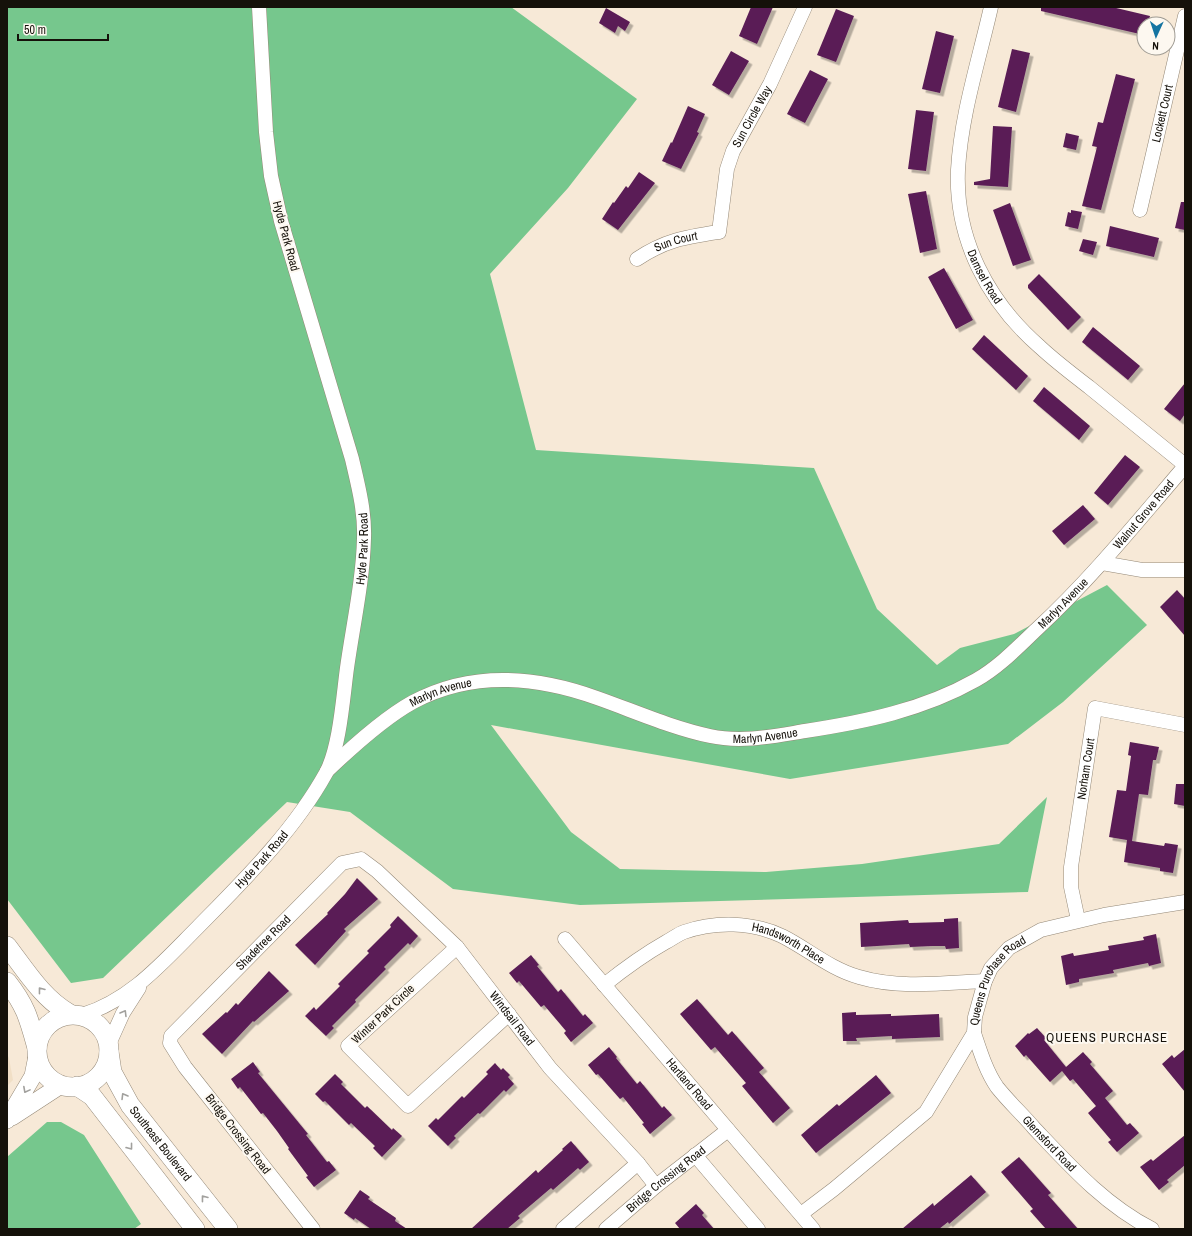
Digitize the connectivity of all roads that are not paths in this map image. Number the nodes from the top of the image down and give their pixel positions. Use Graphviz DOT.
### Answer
graph roads {
  1 [pos="259,7"];
  2 [pos="805,7"];
  3 [pos="991,7"];
  4 [pos="1185,16"];
  5 [pos="1140,210"];
  6 [pos="719,232"];
  7 [pos="637,259"];
  8 [pos="1185,465"];
  9 [pos="1102,563"];
  10 [pos="1185,570"];
  11 [pos="1185,725"];
  12 [pos="327,771"];
  13 [pos="361,859"];
  14 [pos="1185,902"];
  15 [pos="1078,920"];
  16 [pos="565,939"];
  17 [pos="7,946"];
  18 [pos="457,947"];
  19 [pos="985,981"];
  20 [pos="7,982"];
  21 [pos="142,982"];
  22 [pos="604,985"];
  23 [pos="509,1014"];
  24 [pos="76,1015"];
  25 [pos="974,1034"];
  26 [pos="171,1036"];
  27 [pos="109,1047"];
  28 [pos="37,1052"];
  29 [pos="69,1086"];
  30 [pos="7,1120"];
  31 [pos="728,1130"];
  32 [pos="695,1155"];
  33 [pos="638,1163"];
  34 [pos="656,1186"];
  35 [pos="801,1214"];
  36 [pos="195,1229"];
  37 [pos="228,1229"];
  38 [pos="313,1229"];
  39 [pos="563,1229"];
  40 [pos="606,1229"];
  41 [pos="758,1229"];
  42 [pos="813,1229"];
  43 [pos="1152,1229"];
  1 -- 12 [label="street, Hyde Park Road"];
  2 -- 6 [label="street, Sun Circle Way"];
  3 -- 8 [label="street, Damsel Road"];
  4 -- 5 [label="street, Lockett Court"];
  6 -- 7 [label="street, Sun Court"];
  8 -- 9 [label="street, Walnut Grove Road"];
  9 -- 10 [label="street"];
  9 -- 12 [label="street, Marlyn Avenue"];
  11 -- 15 [label="street, Norham Court"];
  12 -- 21 [label="street, Hyde Park Road"];
  13 -- 18 [label="street, Windsail Road"];
  13 -- 26 [label="street, Shadetree Road"];
  14 -- 15 [label="street, Queens Purchase Road"];
  15 -- 19 [label="street, Queens Purchase Road"];
  16 -- 22 [label="street, Hartland Road"];
  24 -- 17 [label="main road, one-way"];
  18 -- 23 [label="street, Windsail Road"];
  18 -- 23 [label="street, Winter Park Circle"];
  19 -- 22 [label="street, Handsworth Place"];
  19 -- 25 [label="street, Queens Purchase Road"];
  20 -- 28 [label="main road"];
  21 -- 24 [label="street, Hyde Park Road"];
  27 -- 21 [label="street, Hyde Park Road, one-way"];
  22 -- 31 [label="street, Hartland Road"];
  23 -- 33 [label="street, Windsail Road"];
  24 -- 27 [label="main road"];
  24 -- 28 [label="main road"];
  25 -- 35 [label="street, Queens Purchase Road"];
  25 -- 43 [label="street, Glemsford Road"];
  26 -- 38 [label="street, Bridge Crossing Road"];
  27 -- 29 [label="main road"];
  37 -- 27 [label="main road, Southeast Boulevard, one-way"];
  28 -- 29 [label="main road"];
  28 -- 30 [label="street, one-way"];
  29 -- 30 [label="street"];
  29 -- 36 [label="main road, one-way"];
  31 -- 32 [label="street, Bridge Crossing Road"];
  31 -- 35 [label="street, Hartland Road"];
  32 -- 34 [label="street, Bridge Crossing Road"];
  32 -- 41 [label="street"];
  33 -- 34 [label="street, Windsail Road"];
  33 -- 39 [label="street"];
  34 -- 40 [label="street, Bridge Crossing Road"];
  35 -- 42 [label="street, Hartland Road"];
}
